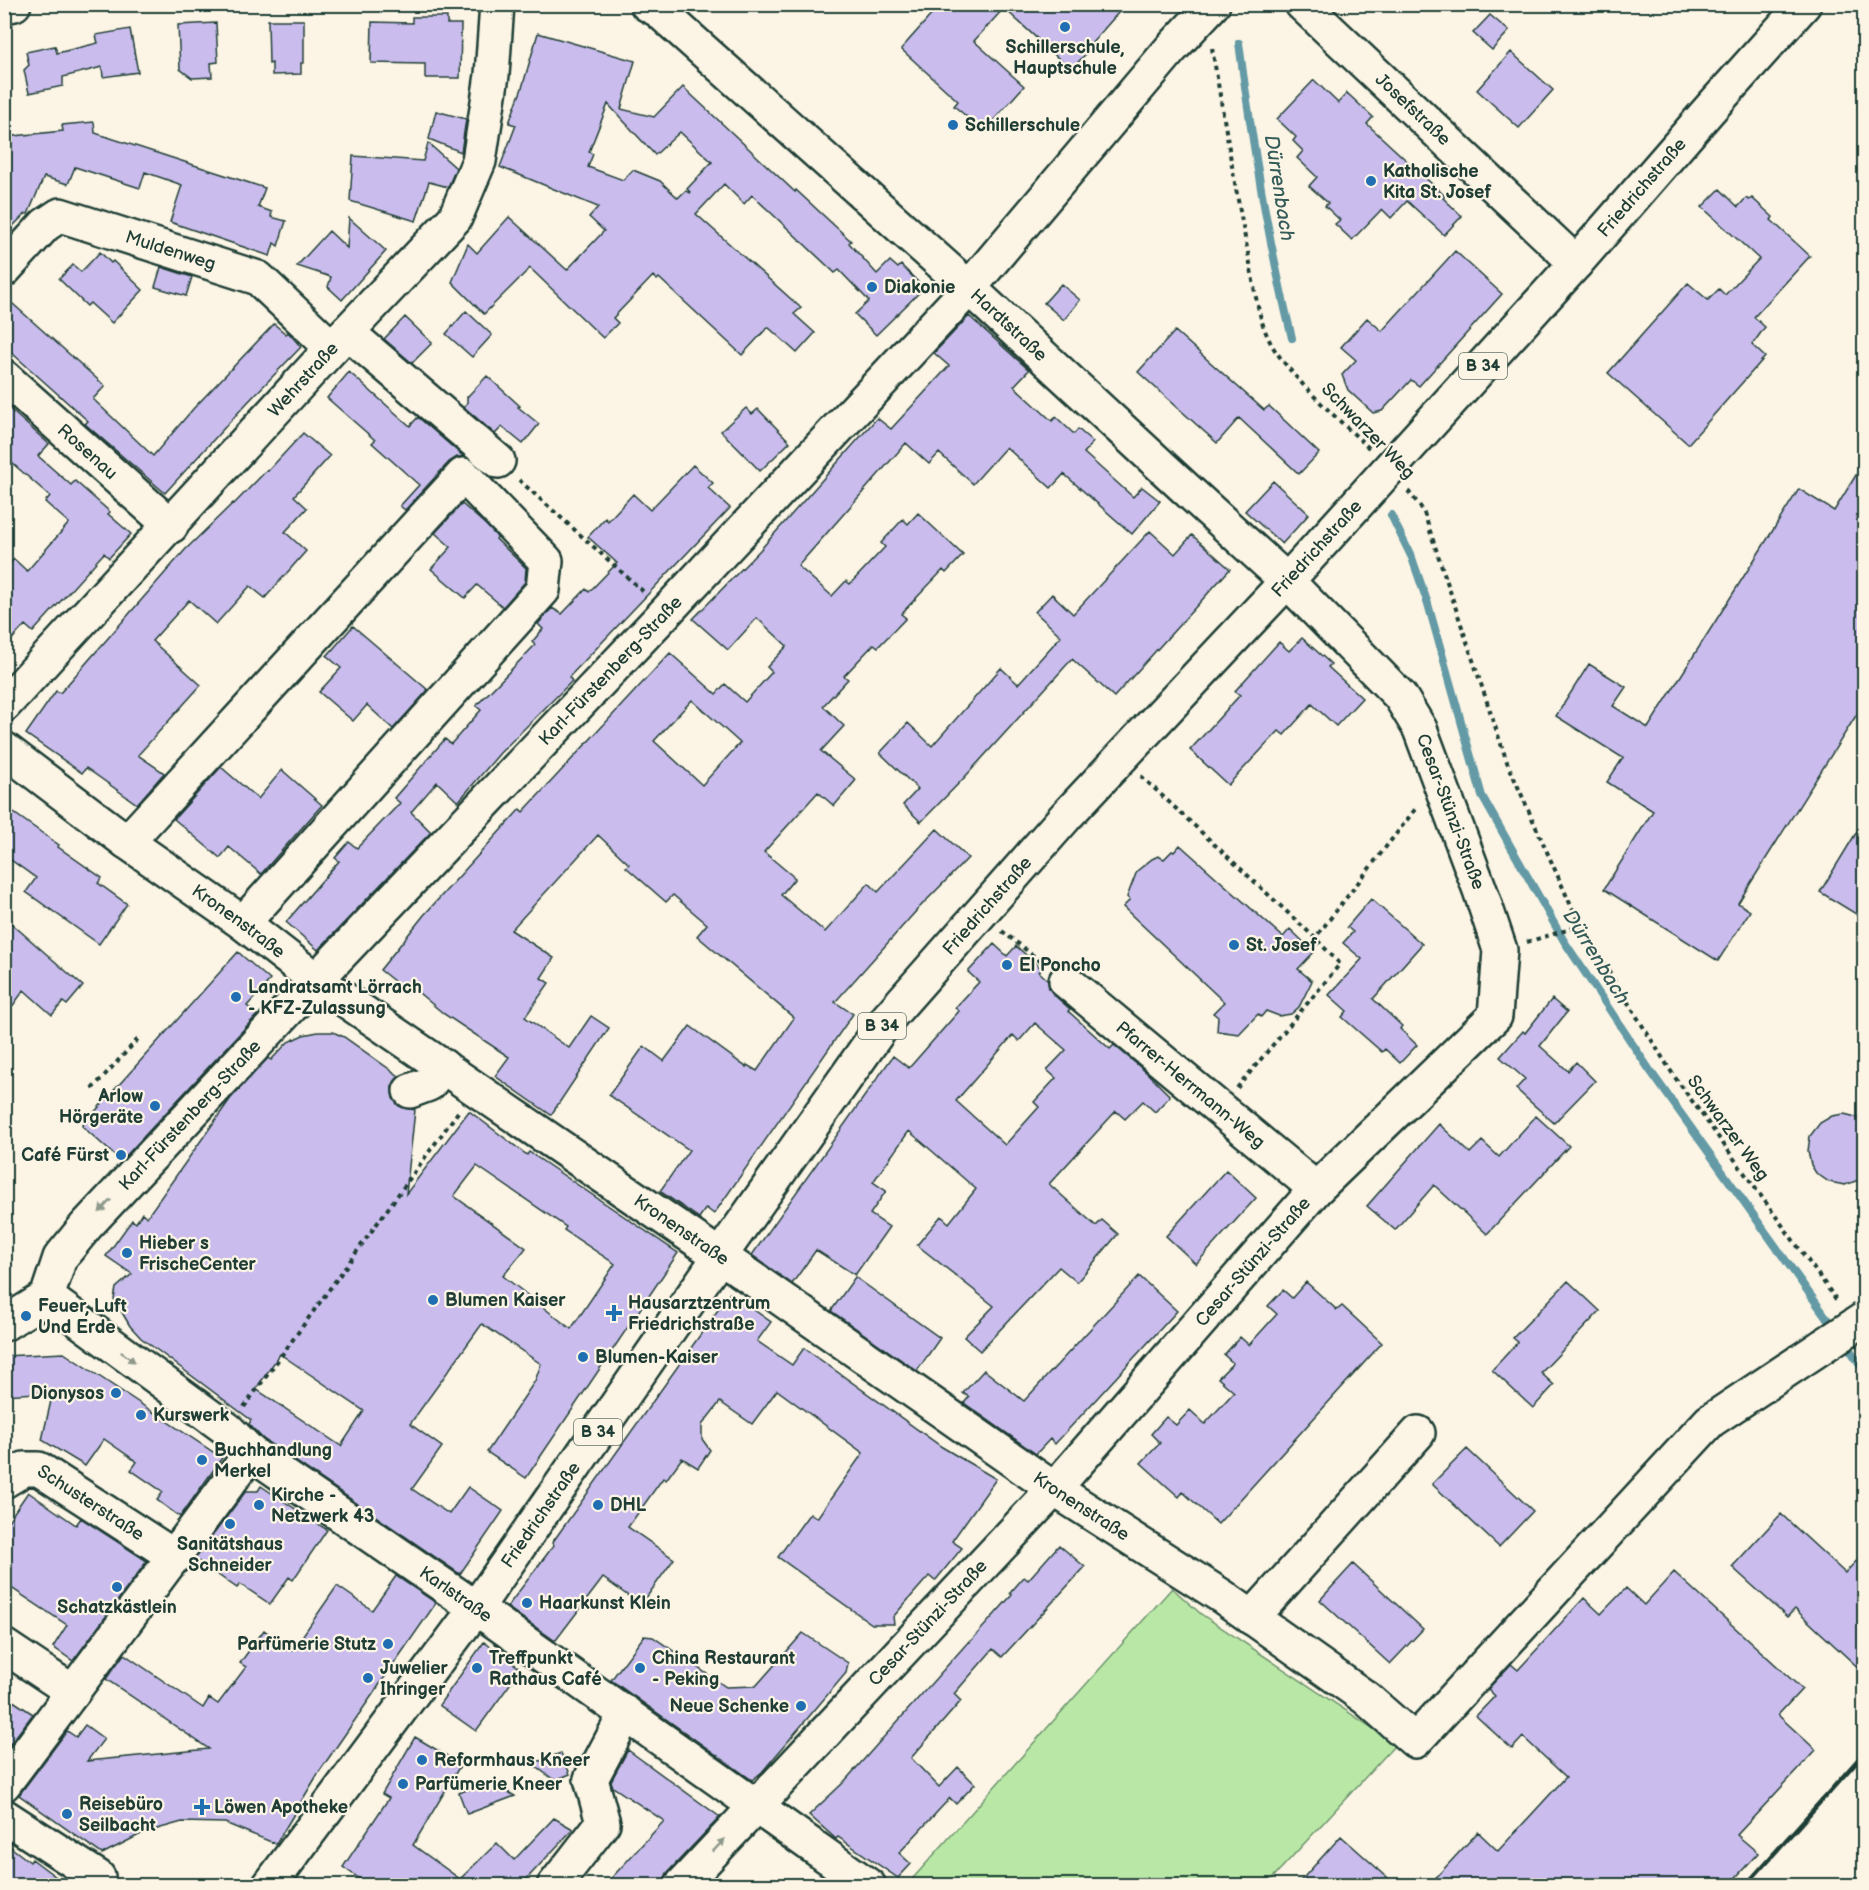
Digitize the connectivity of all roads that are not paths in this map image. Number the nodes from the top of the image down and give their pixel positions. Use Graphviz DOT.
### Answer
graph roads {
  1 [pos="14,4"];
  2 [pos="497,4"];
  3 [pos="647,4"];
  4 [pos="1302,4"];
  5 [pos="1804,4"];
  6 [pos="4,6"];
  7 [pos="1209,9"];
  8 [pos="1576,263"];
  9 [pos="4,270"];
  10 [pos="969,288"];
  11 [pos="339,340"];
  12 [pos="4,377"];
  13 [pos="498,461"];
  14 [pos="171,526"];
  15 [pos="1287,582"];
  16 [pos="4,705"];
  17 [pos="4,749"];
  18 [pos="127,842"];
  19 [pos="243,923"];
  20 [pos="316,980"];
  21 [pos="1066,981"];
  22 [pos="443,1066"];
  23 [pos="410,1091"];
  24 [pos="1316,1190"];
  25 [pos="720,1256"];
  26 [pos="47,1297"];
  27 [pos="1854,1315"];
  28 [pos="4,1324"];
  29 [pos="1418,1433"];
  30 [pos="251,1454"];
  31 [pos="4,1481"];
  32 [pos="1054,1489"];
  33 [pos="175,1557"];
  34 [pos="476,1608"];
  35 [pos="1252,1618"];
  36 [pos="4,1646"];
  37 [pos="73,1692"];
  38 [pos="626,1713"];
  39 [pos="4,1784"];
  40 [pos="757,1805"];
  41 [pos="4,1816"];
  42 [pos="98,1877"];
  43 [pos="269,1886"];
  44 [pos="554,1886"];
  45 [pos="681,1886"];
  46 [pos="869,1886"];
  1 -- 6 [label="street"];
  2 -- 11 [label="street, Wehrstraße"];
  3 -- 10 [label="street, Hardtstraße"];
  4 -- 8 [label="street, Josefstraße"];
  5 -- 8 [label="street, Friedrichstraße / B 34"];
  7 -- 10 [label="street, Karl-Fürstenberg-Straße"];
  8 -- 15 [label="street, Friedrichstraße / B 34"];
  9 -- 11 [label="street, Muldenweg"];
  10 -- 15 [label="street, Hardtstraße"];
  10 -- 20 [label="street, Karl-Fürstenberg-Straße"];
  11 -- 13 [label="street"];
  11 -- 14 [label="street, Wehrstraße"];
  12 -- 14 [label="street, Rosenau"];
  14 -- 16 [label="street, Wehrstraße"];
  15 -- 24 [label="street, Cesar-Stünzi-Straße"];
  15 -- 25 [label="street, Friedrichstraße / B 34"];
  17 -- 18 [label="street, Kronenstraße"];
  18 -- 19 [label="street, Kronenstraße"];
  18 -- 19 [label="street"];
  19 -- 20 [label="street, Kronenstraße"];
  20 -- 22 [label="street, Kronenstraße"];
  20 -- 26 [label="street, Karl-Fürstenberg-Straße, one-way"];
  21 -- 24 [label="street, Pfarrer-Herrmann-Weg"];
  22 -- 23 [label="street"];
  22 -- 25 [label="street, Kronenstraße"];
  24 -- 32 [label="street, Cesar-Stünzi-Straße"];
  25 -- 32 [label="street, Kronenstraße"];
  25 -- 34 [label="street, Friedrichstraße / B 34"];
  26 -- 28 [label="street"];
  26 -- 30 [label="street, Karlstraße, one-way"];
  27 -- 35 [label="street, Kronenstraße, bridge"];
  29 -- 35 [label="street"];
  30 -- 33 [label="street"];
  30 -- 34 [label="street, Karlstraße"];
  31 -- 33 [label="street, Schusterstraße"];
  32 -- 35 [label="street, Kronenstraße"];
  32 -- 40 [label="street, Cesar-Stünzi-Straße"];
  33 -- 37 [label="street"];
  34 -- 38 [label="street, Karlstraße"];
  34 -- 43 [label="street, Friedrichstraße / B 34"];
  36 -- 37 [label="street"];
  37 -- 39 [label="street"];
  38 -- 40 [label="street, Karlstraße"];
  38 -- 44 [label="street"];
  45 -- 40 [label="street, Cesar-Stünzi-Straße, one-way"];
  40 -- 46 [label="street, Karlstraße"];
  41 -- 42 [label="street"];
}
